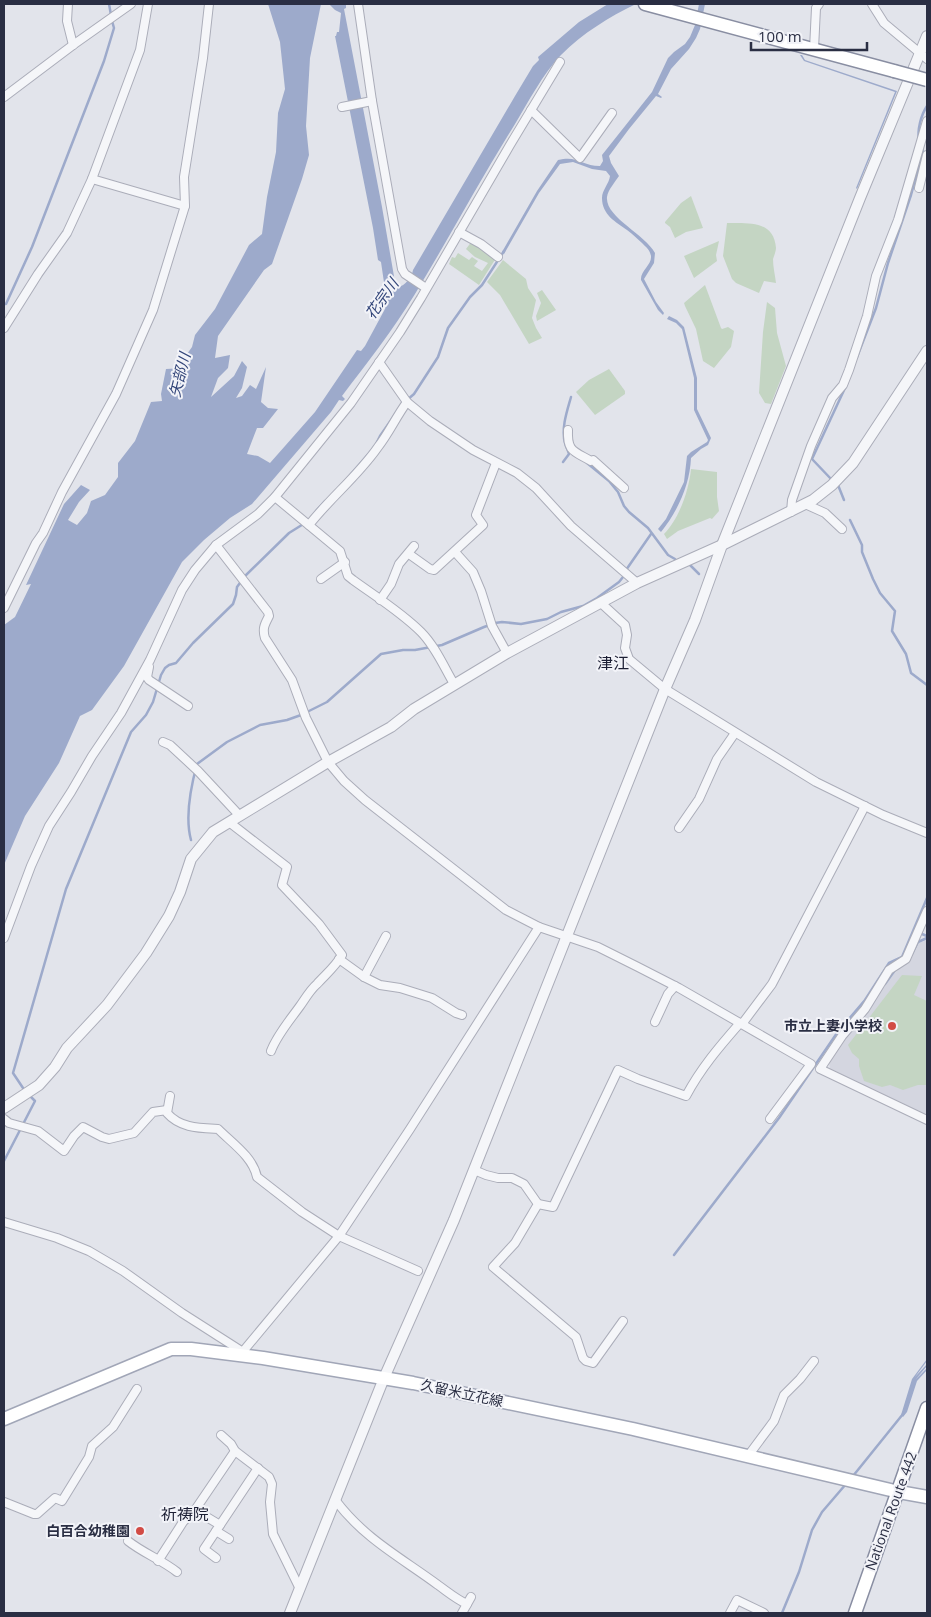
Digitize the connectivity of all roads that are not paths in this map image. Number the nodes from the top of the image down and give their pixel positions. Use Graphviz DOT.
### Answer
graph roads {
  1 [pos="68,4"];
  2 [pos="148,4"];
  3 [pos="209,4"];
  4 [pos="358,4"];
  5 [pos="645,4"];
  6 [pos="817,4"];
  7 [pos="872,4"];
  8 [pos="130,5"];
  9 [pos="927,36"];
  10 [pos="73,45"];
  11 [pos="814,49"];
  12 [pos="924,56"];
  13 [pos="560,62"];
  14 [pos="927,80"];
  15 [pos="4,97"];
  16 [pos="372,101"];
  17 [pos="342,107"];
  18 [pos="531,110"];
  19 [pos="611,118"];
  20 [pos="927,121"];
  21 [pos="923,139"];
  22 [pos="927,154"];
  23 [pos="92,179"];
  24 [pos="919,188"];
  25 [pos="185,206"];
  26 [pos="458,232"];
  27 [pos="498,257"];
  28 [pos="426,288"];
  29 [pos="4,328"];
  30 [pos="927,351"];
  31 [pos="379,362"];
  32 [pos="407,402"];
  33 [pos="568,430"];
  34 [pos="496,463"];
  35 [pos="624,488"];
  36 [pos="275,497"];
  37 [pos="806,504"];
  38 [pos="791,512"];
  39 [pos="310,525"];
  40 [pos="842,529"];
  41 [pos="216,545"];
  42 [pos="722,545"];
  43 [pos="414,546"];
  44 [pos="455,552"];
  45 [pos="408,554"];
  46 [pos="345,562"];
  47 [pos="321,579"];
  48 [pos="637,583"];
  49 [pos="380,600"];
  50 [pos="601,603"];
  51 [pos="4,608"];
  52 [pos="507,653"];
  53 [pos="150,660"];
  54 [pos="454,684"];
  55 [pos="665,689"];
  56 [pos="188,706"];
  57 [pos="735,733"];
  58 [pos="163,742"];
  59 [pos="328,762"];
  60 [pos="865,806"];
  61 [pos="239,815"];
  62 [pos="229,822"];
  63 [pos="678,828"];
  64 [pos="927,834"];
  65 [pos="927,911"];
  66 [pos="539,927"];
  67 [pos="386,936"];
  68 [pos="566,936"];
  69 [pos="4,938"];
  70 [pos="340,959"];
  71 [pos="364,977"];
  72 [pos="675,986"];
  73 [pos="462,1015"];
  74 [pos="655,1022"];
  75 [pos="741,1024"];
  76 [pos="271,1052"];
  77 [pos="170,1096"];
  78 [pos="4,1108"];
  79 [pos="167,1110"];
  80 [pos="4,1118"];
  81 [pos="770,1120"];
  82 [pos="927,1120"];
  83 [pos="474,1170"];
  84 [pos="538,1204"];
  85 [pos="4,1222"];
  86 [pos="338,1236"];
  87 [pos="418,1271"];
  88 [pos="623,1321"];
  89 [pos="241,1354"];
  90 [pos="814,1361"];
  91 [pos="384,1378"];
  92 [pos="136,1389"];
  93 [pos="927,1408"];
  94 [pos="4,1419"];
  95 [pos="221,1435"];
  96 [pos="235,1451"];
  97 [pos="748,1456"];
  98 [pos="258,1468"];
  99 [pos="898,1492"];
  100 [pos="927,1497"];
  101 [pos="336,1501"];
  102 [pos="4,1502"];
  103 [pos="195,1510"];
  104 [pos="218,1528"];
  105 [pos="229,1540"];
  106 [pos="128,1541"];
  107 [pos="216,1558"];
  108 [pos="158,1561"];
  109 [pos="176,1572"];
  110 [pos="300,1589"];
  111 [pos="290,1613"];
  112 [pos="462,1613"];
  113 [pos="730,1613"];
  114 [pos="764,1613"];
  115 [pos="855,1613"];
  1 -- 10 [label="street"];
  2 -- 23 [label="street"];
  3 -- 25 [label="street"];
  4 -- 16 [label="street"];
  5 -- 11 [label="main road"];
  6 -- 11 [label="street"];
  7 -- 12 [label="street"];
  8 -- 10 [label="street"];
  9 -- 12 [label="street"];
  10 -- 15 [label="street"];
  11 -- 14 [label="main road, bridge"];
  12 -- 42 [label="street"];
  13 -- 18 [label="street"];
  16 -- 17 [label="street"];
  16 -- 28 [label="street"];
  18 -- 19 [label="street"];
  18 -- 26 [label="street"];
  20 -- 21 [label="street"];
  21 -- 22 [label="street"];
  21 -- 38 [label="street"];
  22 -- 24 [label="street"];
  23 -- 25 [label="street"];
  23 -- 29 [label="street"];
  25 -- 51 [label="street"];
  26 -- 27 [label="street"];
  26 -- 28 [label="street"];
  28 -- 31 [label="street"];
  30 -- 37 [label="street"];
  31 -- 32 [label="street"];
  31 -- 36 [label="street"];
  32 -- 34 [label="street"];
  32 -- 39 [label="street"];
  33 -- 35 [label="street"];
  34 -- 44 [label="street"];
  34 -- 48 [label="street"];
  36 -- 39 [label="street"];
  36 -- 41 [label="street"];
  37 -- 38 [label="street"];
  37 -- 40 [label="street"];
  38 -- 42 [label="street"];
  39 -- 46 [label="street"];
  41 -- 53 [label="street"];
  41 -- 59 [label="street"];
  42 -- 48 [label="street"];
  42 -- 55 [label="street"];
  43 -- 45 [label="street"];
  44 -- 45 [label="street"];
  44 -- 52 [label="street"];
  45 -- 49 [label="street"];
  46 -- 47 [label="street"];
  46 -- 49 [label="street"];
  48 -- 50 [label="street"];
  49 -- 54 [label="street"];
  50 -- 52 [label="street"];
  50 -- 55 [label="street"];
  52 -- 54 [label="street"];
  53 -- 56 [label="street"];
  53 -- 69 [label="street"];
  54 -- 59 [label="street"];
  55 -- 57 [label="street"];
  55 -- 68 [label="street"];
  57 -- 60 [label="street"];
  57 -- 63 [label="street"];
  58 -- 61 [label="street"];
  59 -- 61 [label="street"];
  59 -- 66 [label="street"];
  60 -- 64 [label="street"];
  60 -- 75 [label="street"];
  61 -- 62 [label="street"];
  62 -- 70 [label="street"];
  62 -- 78 [label="street"];
  65 -- 82 [label="street"];
  66 -- 68 [label="street"];
  66 -- 86 [label="street"];
  67 -- 71 [label="street"];
  68 -- 72 [label="street"];
  68 -- 83 [label="street"];
  70 -- 71 [label="street"];
  70 -- 76 [label="street"];
  71 -- 73 [label="street"];
  72 -- 74 [label="street"];
  72 -- 75 [label="street"];
  75 -- 81 [label="street"];
  75 -- 84 [label="street"];
  77 -- 79 [label="street"];
  79 -- 80 [label="street"];
  79 -- 86 [label="street"];
  83 -- 84 [label="street"];
  83 -- 91 [label="street"];
  84 -- 88 [label="street"];
  85 -- 89 [label="street"];
  86 -- 87 [label="street"];
  86 -- 89 [label="street"];
  89 -- 91 [label="main road, 久留米立花線"];
  89 -- 94 [label="main road, 久留米立花線"];
  90 -- 97 [label="street"];
  91 -- 97 [label="main road, 久留米立花線"];
  91 -- 101 [label="street"];
  92 -- 102 [label="street"];
  93 -- 99 [label="main road, National Route 442"];
  95 -- 96 [label="street"];
  96 -- 98 [label="street"];
  96 -- 103 [label="street"];
  97 -- 99 [label="main road, 久留米立花線"];
  98 -- 104 [label="street"];
  98 -- 110 [label="street"];
  99 -- 100 [label="main road, 久留米立花線"];
  99 -- 115 [label="main road, National Route 442"];
  101 -- 110 [label="street"];
  101 -- 112 [label="street"];
  103 -- 104 [label="street"];
  103 -- 108 [label="street"];
  104 -- 105 [label="street"];
  104 -- 107 [label="street"];
  106 -- 108 [label="street"];
  108 -- 109 [label="street"];
  110 -- 111 [label="street"];
  113 -- 114 [label="street"];
}
